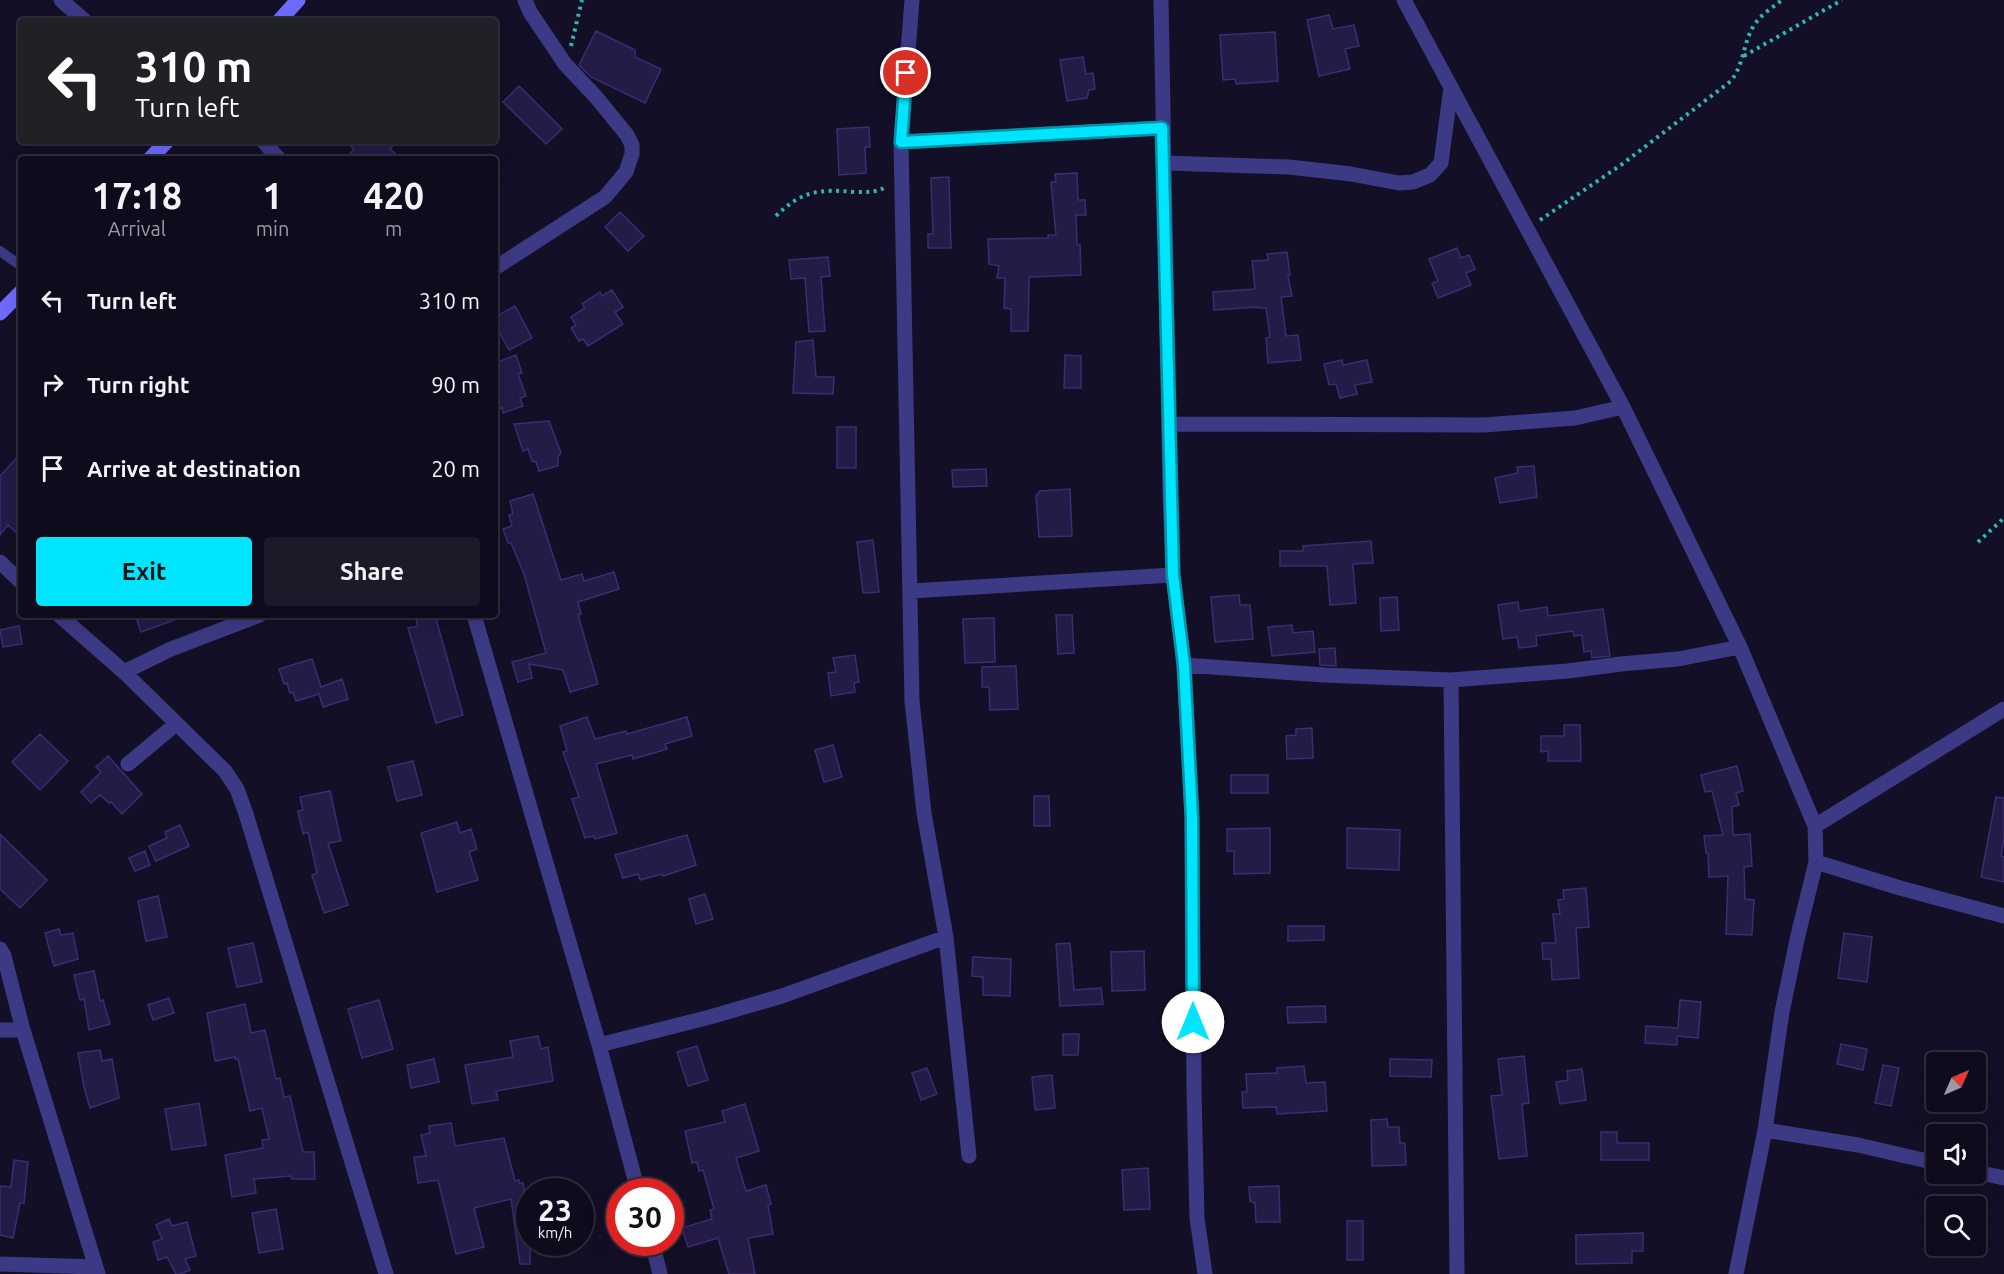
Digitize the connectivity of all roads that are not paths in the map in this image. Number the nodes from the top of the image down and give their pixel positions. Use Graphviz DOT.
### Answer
graph roads {
  1 [pos="61,0"];
  2 [pos="298,0"];
  3 [pos="525,0"];
  4 [pos="912,0"];
  5 [pos="1161,0"];
  6 [pos="1404,0"];
  7 [pos="82,18"];
  8 [pos="282,18"];
  9 [pos="1451,87"];
  10 [pos="1162,128"];
  11 [pos="901,142"];
  12 [pos="164,144"];
  13 [pos="266,144"];
  14 [pos="153,156"];
  15 [pos="276,156"];
  16 [pos="1164,163"];
  17 [pos="0,251"];
  18 [pos="18,264"];
  19 [pos="498,266"];
  20 [pos="18,295"];
  21 [pos="0,313"];
  22 [pos="1623,407"];
  23 [pos="1170,424"];
  24 [pos="3,571"];
  25 [pos="1173,575"];
  26 [pos="18,580"];
  27 [pos="911,591"];
  28 [pos="62,618"];
  29 [pos="250,618"];
  30 [pos="475,618"];
  31 [pos="1740,647"];
  32 [pos="1184,665"];
  33 [pos="124,672"];
  34 [pos="1451,680"];
  35 [pos="2004,709"];
  36 [pos="176,724"];
  37 [pos="128,765"];
  38 [pos="1815,826"];
  39 [pos="1816,862"];
  40 [pos="2004,916"];
  41 [pos="946,937"];
  42 [pos="0,949"];
  43 [pos="0,1030"];
  44 [pos="23,1030"];
  45 [pos="599,1045"];
  46 [pos="1765,1130"];
  47 [pos="969,1156"];
  48 [pos="1926,1161"];
  49 [pos="1986,1174"];
  50 [pos="635,1178"];
  51 [pos="2004,1178"];
  52 [pos="656,1256"];
  53 [pos="0,1264"];
  54 [pos="97,1271"];
  55 [pos="386,1274"];
  56 [pos="660,1274"];
  57 [pos="1205,1274"];
  58 [pos="1457,1274"];
  59 [pos="1736,1274"];
  1 -- 7 [label="street"];
  2 -- 8 [label="main road"];
  3 -- 19 [label="street"];
  4 -- 11 [label="street"];
  5 -- 10 [label="street"];
  6 -- 9 [label="street"];
  9 -- 16 [label="street"];
  9 -- 22 [label="street"];
  10 -- 11 [label="street"];
  10 -- 16 [label="street"];
  11 -- 27 [label="street"];
  12 -- 14 [label="main road"];
  13 -- 15 [label="street"];
  16 -- 23 [label="street"];
  17 -- 18 [label="lane"];
  20 -- 21 [label="main road"];
  22 -- 23 [label="street"];
  22 -- 31 [label="street"];
  23 -- 25 [label="street"];
  24 -- 26 [label="street"];
  25 -- 27 [label="street"];
  25 -- 32 [label="street"];
  27 -- 41 [label="street"];
  28 -- 33 [label="street"];
  29 -- 33 [label="street"];
  30 -- 45 [label="street"];
  31 -- 34 [label="street"];
  31 -- 38 [label="street"];
  32 -- 34 [label="street"];
  32 -- 57 [label="street"];
  33 -- 36 [label="street"];
  34 -- 58 [label="street"];
  35 -- 38 [label="street"];
  36 -- 37 [label="street"];
  36 -- 55 [label="street"];
  38 -- 39 [label="street"];
  39 -- 40 [label="street"];
  39 -- 46 [label="street"];
  41 -- 45 [label="street"];
  41 -- 47 [label="street"];
  42 -- 44 [label="street"];
  43 -- 44 [label="street"];
  44 -- 54 [label="street"];
  45 -- 50 [label="street"];
  46 -- 48 [label="street"];
  46 -- 59 [label="street"];
  49 -- 51 [label="street"];
  52 -- 56 [label="street"];
  53 -- 54 [label="street"];
}
